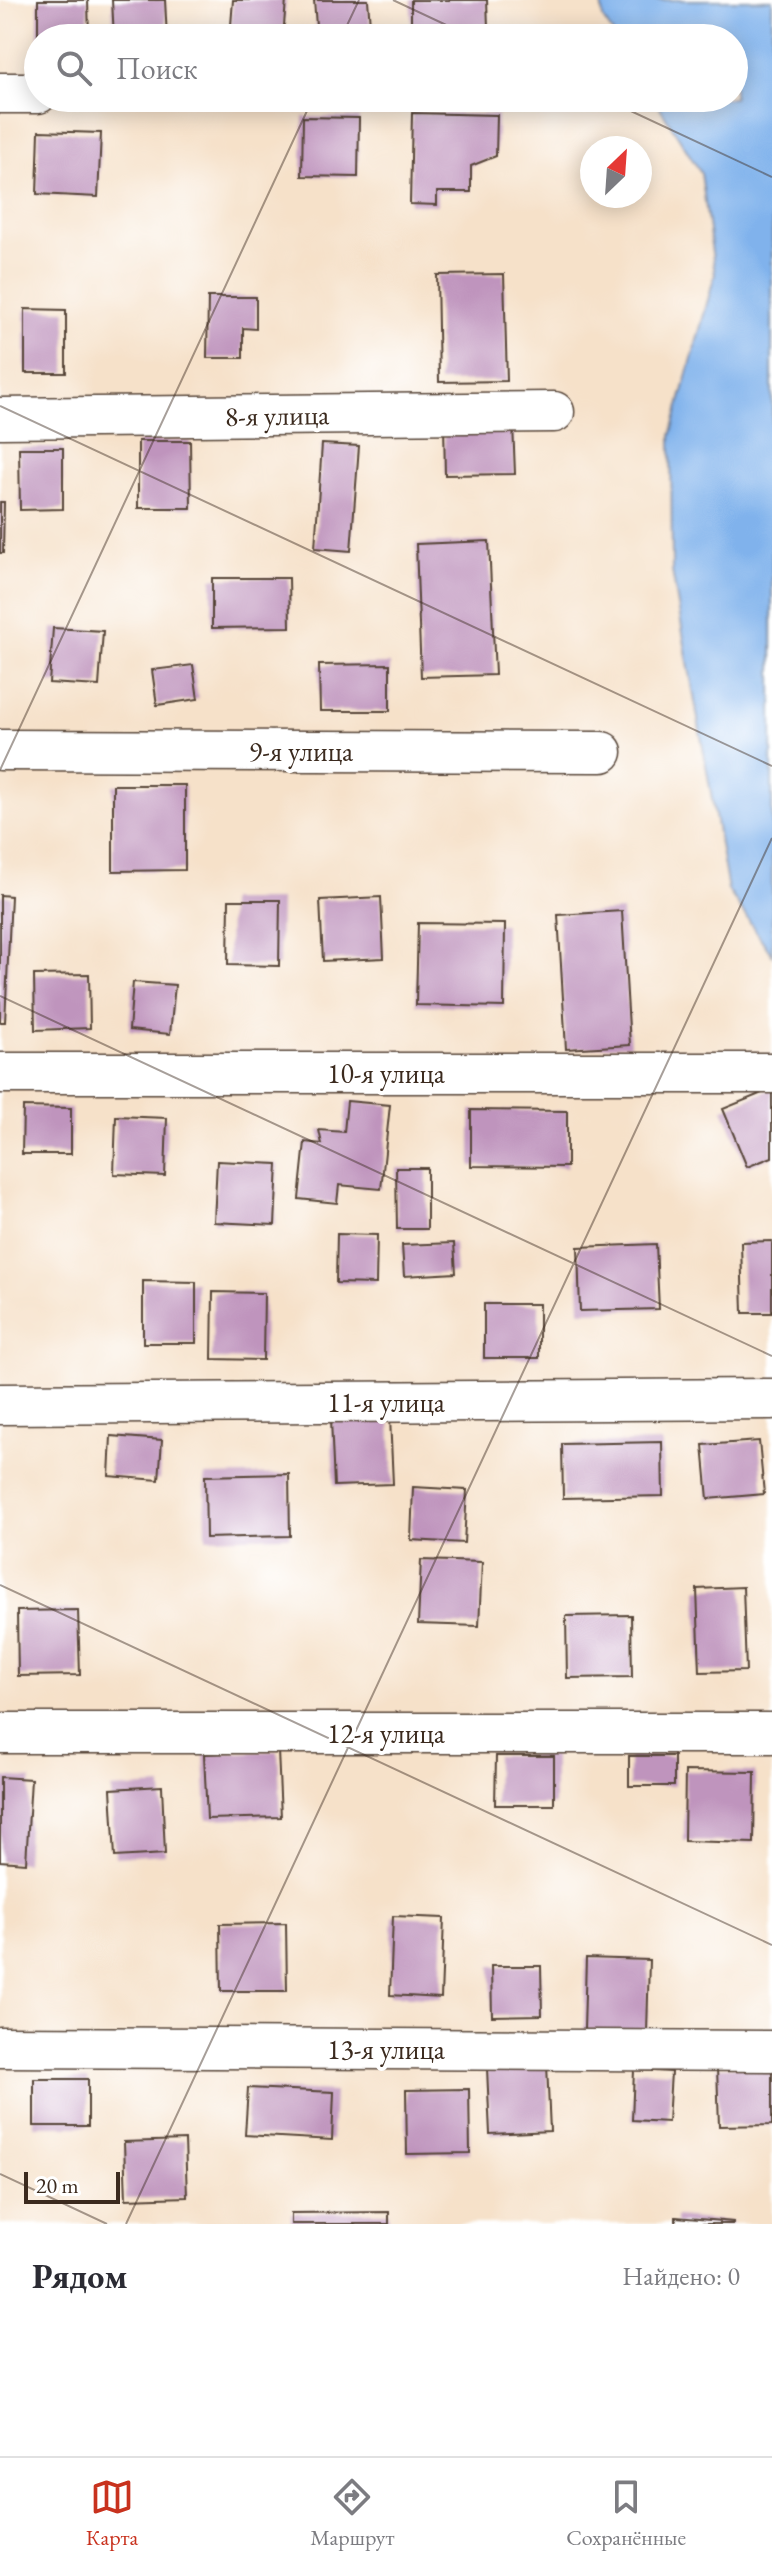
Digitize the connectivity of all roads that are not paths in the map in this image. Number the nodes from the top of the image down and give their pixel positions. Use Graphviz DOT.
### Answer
graph roads {
  1 [pos="0,93"];
  2 [pos="24,93"];
  3 [pos="554,412"];
  4 [pos="0,418"];
  5 [pos="0,750"];
  6 [pos="602,752"];
  7 [pos="0,1073"];
  8 [pos="772,1073"];
  9 [pos="772,1399"];
  10 [pos="0,1404"];
  11 [pos="0,1733"];
  12 [pos="772,1733"];
  13 [pos="0,2047"];
  14 [pos="772,2051"];
  1 -- 2 [label="street"];
  3 -- 4 [label="street, 8-я улица"];
  5 -- 6 [label="street, 9-я улица"];
  7 -- 8 [label="street, 10-я улица"];
  9 -- 10 [label="street, 11-я улица"];
  11 -- 12 [label="street, 12-я улица"];
  13 -- 14 [label="street, 13-я улица"];
}
